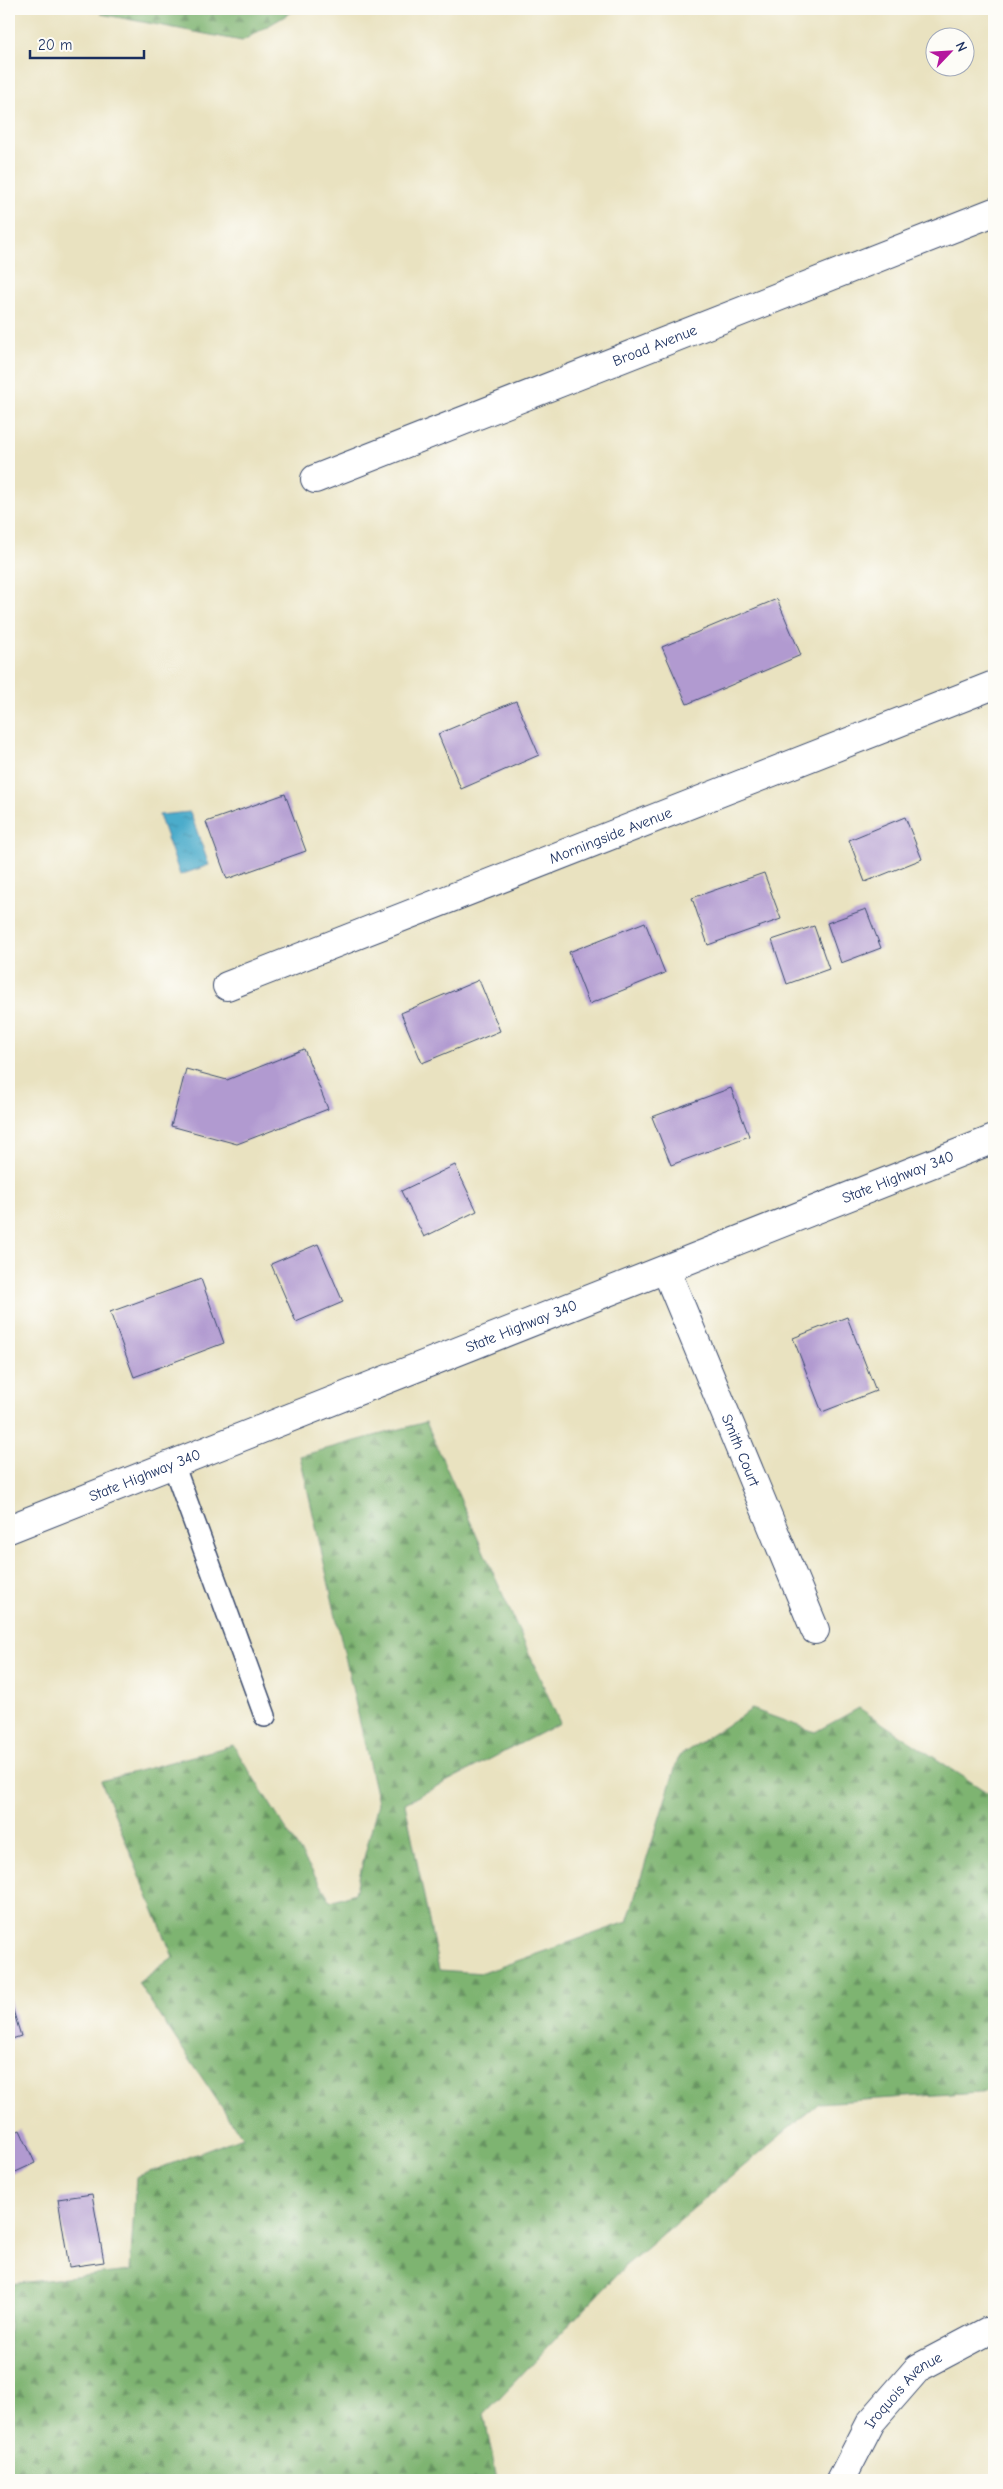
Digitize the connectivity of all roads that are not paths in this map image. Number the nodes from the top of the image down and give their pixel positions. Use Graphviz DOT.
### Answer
graph roads {
  1 [pos="994,212"];
  2 [pos="315,479"];
  3 [pos="994,684"];
  4 [pos="227,986"];
  5 [pos="994,1139"];
  6 [pos="666,1270"];
  7 [pos="173,1464"];
  8 [pos="9,1529"];
  9 [pos="815,1630"];
  10 [pos="265,1716"];
  11 [pos="994,2331"];
  12 [pos="841,2480"];
  1 -- 2 [label="street, Broad Avenue"];
  3 -- 4 [label="street, Morningside Avenue"];
  5 -- 6 [label="street, State Highway 340"];
  6 -- 7 [label="street, State Highway 340"];
  6 -- 9 [label="street, Smith Court"];
  7 -- 8 [label="street, State Highway 340"];
  7 -- 10 [label="lane"];
  11 -- 12 [label="street, Iroquois Avenue"];
}
